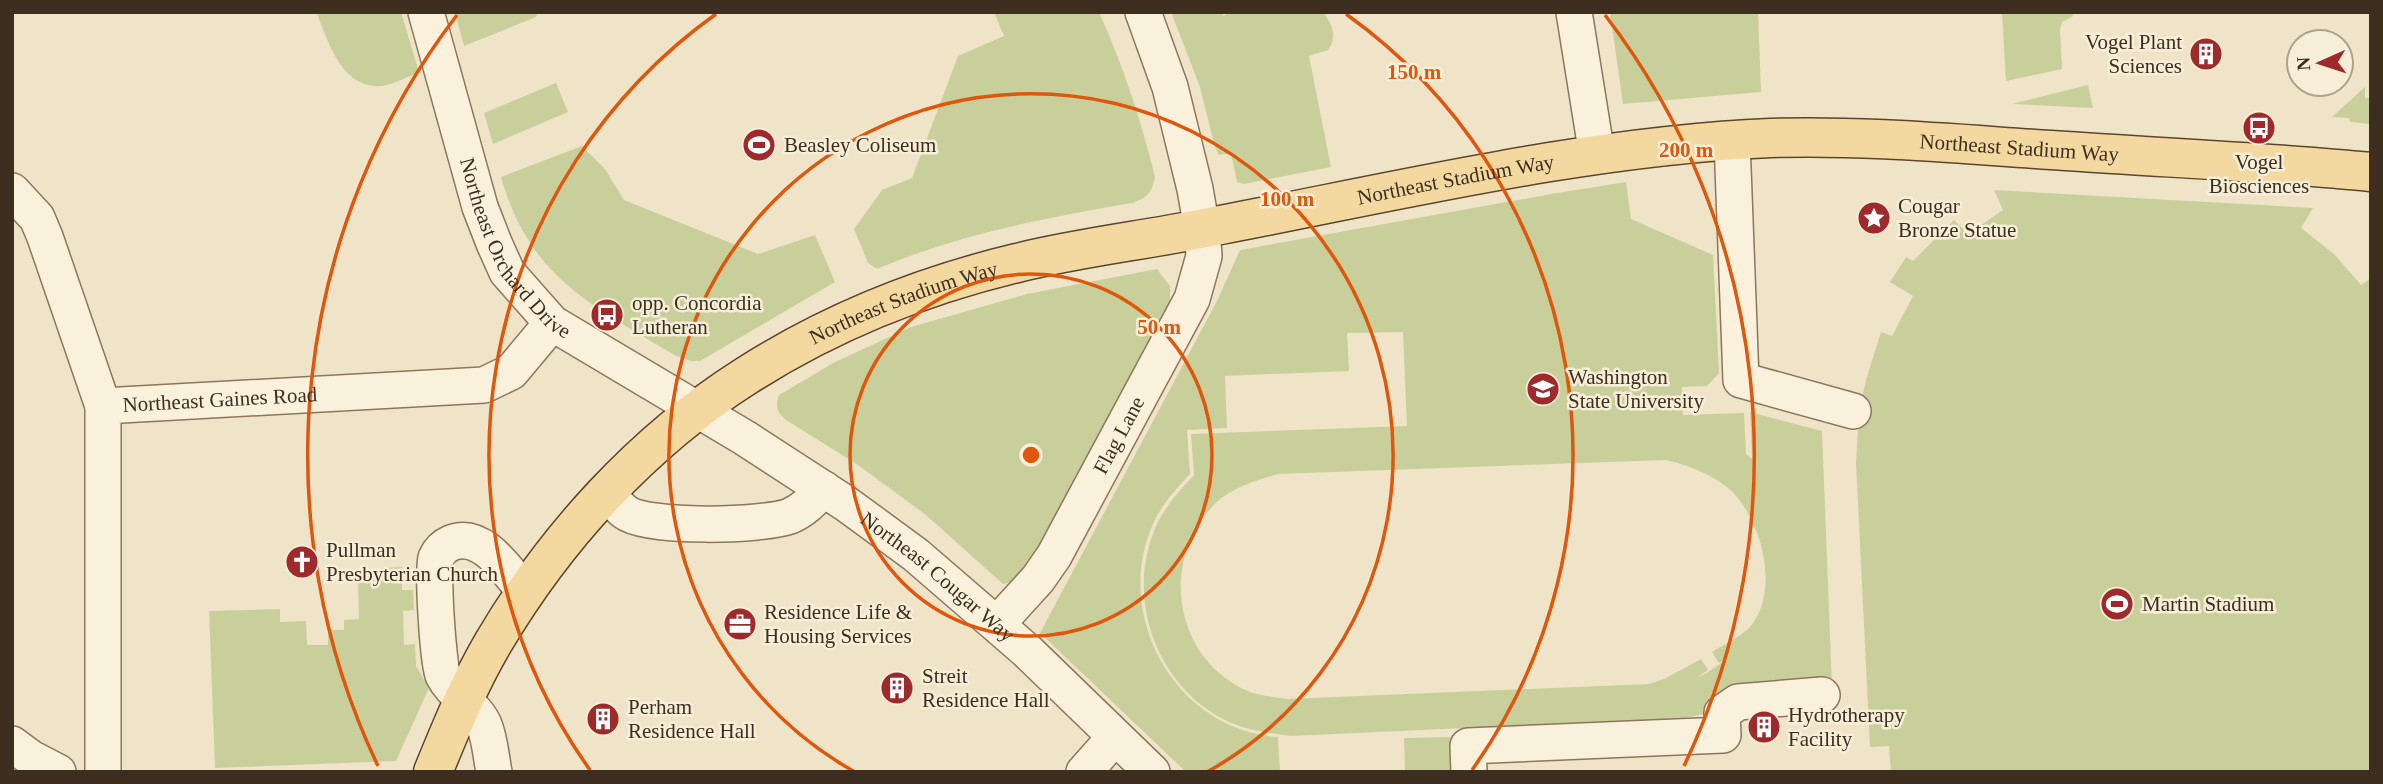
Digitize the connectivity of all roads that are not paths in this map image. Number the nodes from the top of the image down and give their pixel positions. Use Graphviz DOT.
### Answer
graph roads {
  1 [pos="426,12"];
  2 [pos="1143,12"];
  3 [pos="1574,12"];
  4 [pos="1732,141"];
  5 [pos="1597,155"];
  6 [pos="2371,172"];
  7 [pos="12,191"];
  8 [pos="1202,229"];
  9 [pos="552,323"];
  10 [pos="103,406"];
  11 [pos="700,410"];
  12 [pos="1853,411"];
  13 [pos="824,489"];
  14 [pos="606,492"];
  15 [pos="525,592"];
  16 [pos="997,624"];
  17 [pos="1822,695"];
  18 [pos="464,699"];
  19 [pos="1115,737"];
  20 [pos="12,744"];
  21 [pos="58,772"];
  22 [pos="103,772"];
  23 [pos="433,772"];
  24 [pos="494,772"];
  25 [pos="1084,772"];
  26 [pos="1152,772"];
  27 [pos="1469,772"];
  1 -- 9 [label="street, Northeast Orchard Drive"];
  2 -- 8 [label="street, Flag Lane"];
  3 -- 5 [label="street"];
  4 -- 5 [label="main road, Northeast Stadium Way"];
  4 -- 6 [label="main road, Northeast Stadium Way"];
  4 -- 12 [label="street"];
  5 -- 8 [label="main road, Northeast Stadium Way"];
  7 -- 10 [label="street"];
  8 -- 11 [label="main road, Northeast Stadium Way"];
  8 -- 16 [label="street, Flag Lane"];
  9 -- 10 [label="street, Northeast Gaines Road"];
  9 -- 11 [label="street, Northeast Orchard Drive"];
  10 -- 22 [label="street, Northeast Gaines Road"];
  11 -- 13 [label="street, Northeast Cougar Way"];
  11 -- 14 [label="main road, Northeast Stadium Way"];
  13 -- 14 [label="street"];
  13 -- 16 [label="street, Northeast Cougar Way"];
  14 -- 15 [label="main road, Northeast Stadium Way"];
  15 -- 18 [label="main road, Northeast Stadium Way"];
  15 -- 18 [label="street"];
  16 -- 19 [label="street, Northeast Cougar Way"];
  17 -- 27 [label="street"];
  18 -- 23 [label="main road, Northeast Stadium Way"];
  18 -- 24 [label="street"];
  19 -- 25 [label="street"];
  19 -- 26 [label="street, Northeast Cougar Way"];
  20 -- 21 [label="street"];
}
